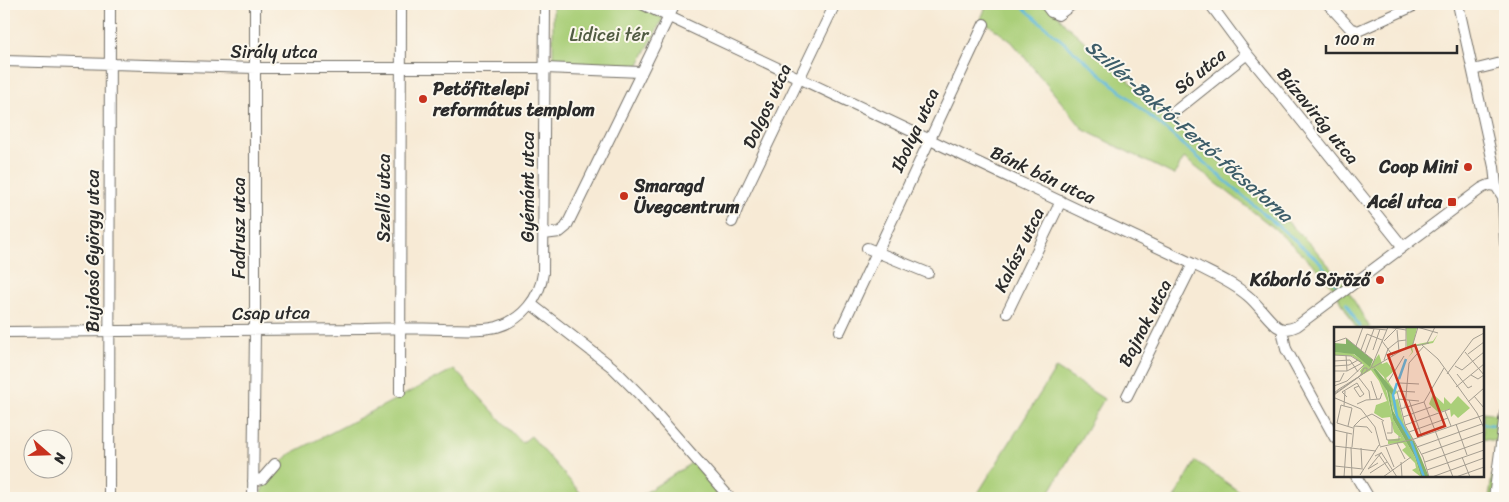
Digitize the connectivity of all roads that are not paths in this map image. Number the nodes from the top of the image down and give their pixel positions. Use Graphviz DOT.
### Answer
graph roads {
  1 [pos="110,4"];
  2 [pos="256,4"];
  3 [pos="401,4"];
  4 [pos="545,4"];
  5 [pos="642,4"];
  6 [pos="675,4"];
  7 [pos="834,4"];
  8 [pos="1044,4"];
  9 [pos="1073,4"];
  10 [pos="1210,4"];
  11 [pos="1328,4"];
  12 [pos="1418,4"];
  13 [pos="1458,4"];
  14 [pos="669,16"];
  15 [pos="984,24"];
  16 [pos="1246,54"];
  17 [pos="4,60"];
  18 [pos="1505,62"];
  19 [pos="110,63"];
  20 [pos="255,68"];
  21 [pos="401,68"];
  22 [pos="545,68"];
  23 [pos="1473,70"];
  24 [pos="641,72"];
  25 [pos="799,78"];
  26 [pos="1173,113"];
  27 [pos="929,139"];
  28 [pos="1496,186"];
  29 [pos="1504,198"];
  30 [pos="1061,202"];
  31 [pos="732,222"];
  32 [pos="544,234"];
  33 [pos="1505,242"];
  34 [pos="1403,247"];
  35 [pos="872,250"];
  36 [pos="1193,264"];
  37 [pos="928,273"];
  38 [pos="531,304"];
  39 [pos="1007,313"];
  40 [pos="400,328"];
  41 [pos="1282,329"];
  42 [pos="255,330"];
  43 [pos="110,331"];
  44 [pos="840,331"];
  45 [pos="4,332"];
  46 [pos="400,392"];
  47 [pos="1127,396"];
  48 [pos="1505,413"];
  49 [pos="1334,436"];
  50 [pos="1504,444"];
  51 [pos="275,464"];
  52 [pos="1357,477"];
  53 [pos="253,481"];
  54 [pos="108,498"];
  55 [pos="253,498"];
  56 [pos="730,498"];
  57 [pos="1369,498"];
  58 [pos="1494,498"];
  1 -- 19 [label="street, Bujdosó György utca"];
  2 -- 20 [label="street, Fadrusz utca"];
  3 -- 21 [label="street, Szellő utca"];
  4 -- 22 [label="street"];
  5 -- 14 [label="street"];
  6 -- 14 [label="street"];
  7 -- 25 [label="street, Dolgos utca"];
  8 -- 9 [label="street"];
  10 -- 16 [label="street, Búzavirág utca"];
  11 -- 12 [label="street"];
  13 -- 23 [label="street"];
  14 -- 24 [label="street"];
  14 -- 25 [label="street, Bánk bán utca"];
  15 -- 27 [label="street, Ibolya utca"];
  16 -- 26 [label="street, Só utca"];
  16 -- 34 [label="street, Búzavirág utca"];
  17 -- 19 [label="street, Sirály utca"];
  18 -- 23 [label="street"];
  19 -- 20 [label="street, Sirály utca"];
  19 -- 43 [label="street, Bujdosó György utca"];
  20 -- 21 [label="street, Sirály utca"];
  20 -- 42 [label="street, Fadrusz utca"];
  21 -- 22 [label="street, Sirály utca"];
  21 -- 40 [label="street, Szellő utca"];
  22 -- 24 [label="street"];
  22 -- 32 [label="street, Gyémánt utca"];
  23 -- 28 [label="street"];
  24 -- 32 [label="street"];
  25 -- 27 [label="street, Bánk bán utca"];
  25 -- 31 [label="street, Dolgos utca"];
  27 -- 30 [label="street, Bánk bán utca"];
  27 -- 35 [label="street, Ibolya utca"];
  28 -- 29 [label="street"];
  28 -- 34 [label="street"];
  29 -- 33 [label="street"];
  30 -- 36 [label="street, Bánk bán utca"];
  30 -- 39 [label="street, Kalász utca"];
  32 -- 38 [label="street, Gyémánt utca"];
  34 -- 41 [label="street"];
  35 -- 37 [label="street"];
  35 -- 44 [label="street, Ibolya utca"];
  36 -- 41 [label="street, Bánk bán utca"];
  36 -- 47 [label="street, Bajnok utca"];
  38 -- 40 [label="street, Csap utca"];
  38 -- 56 [label="street"];
  40 -- 42 [label="street, Csap utca"];
  40 -- 46 [label="street, Szellő utca"];
  41 -- 49 [label="street"];
  42 -- 43 [label="street, Csap utca"];
  42 -- 53 [label="street, Fadrusz utca"];
  43 -- 45 [label="street, Csap utca"];
  43 -- 54 [label="street, Bujdosó György utca"];
  48 -- 50 [label="street"];
  50 -- 58 [label="street"];
  51 -- 53 [label="street"];
  52 -- 57 [label="street"];
  53 -- 55 [label="street, Fadrusz utca"];
}
